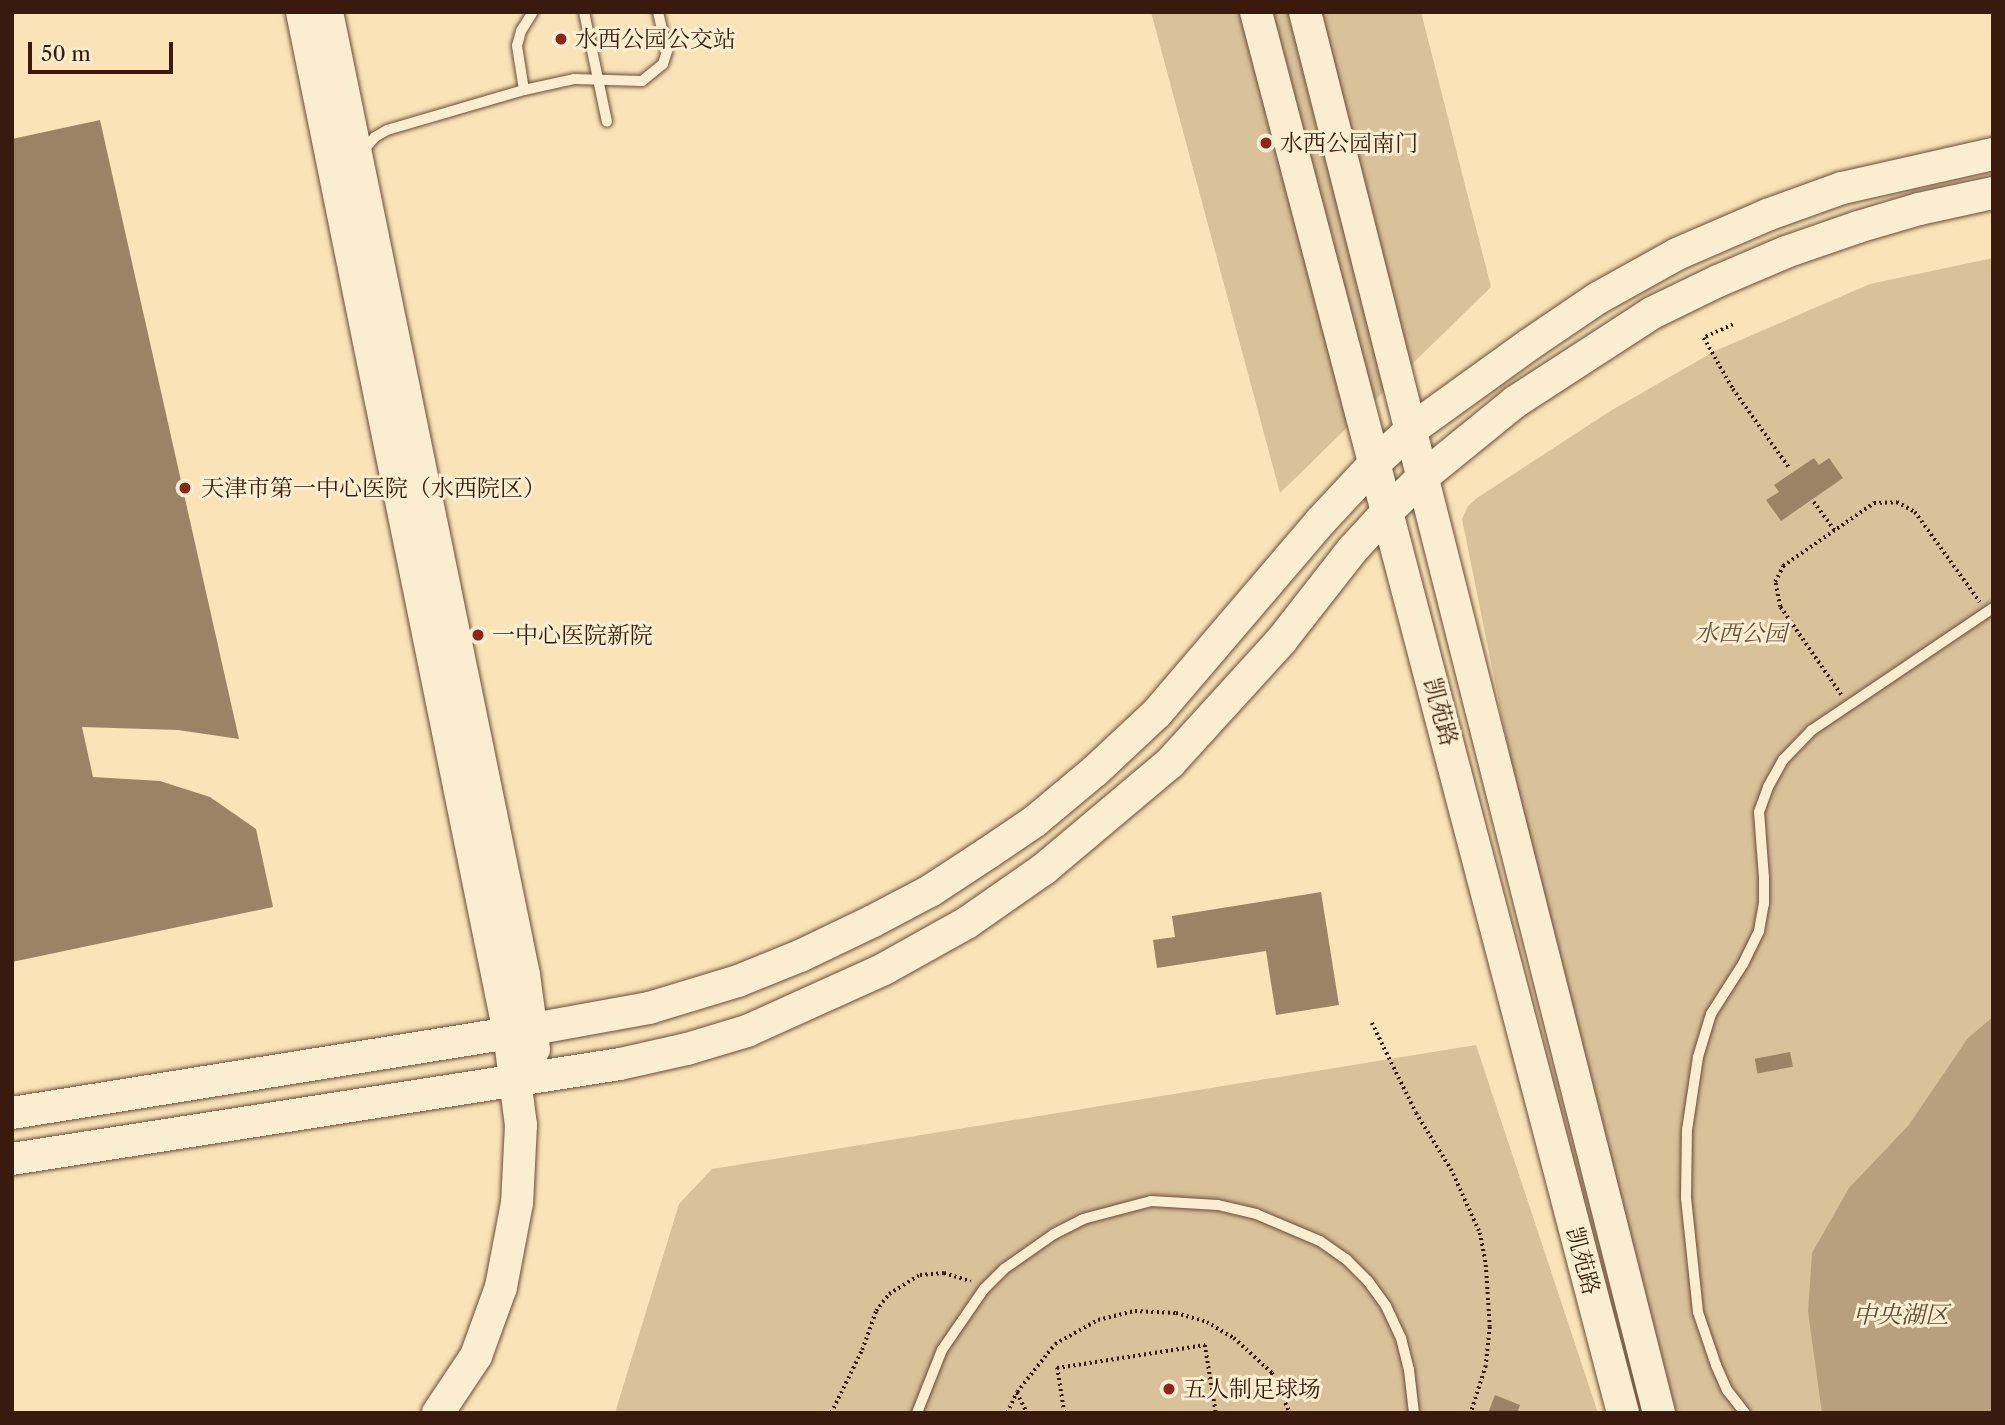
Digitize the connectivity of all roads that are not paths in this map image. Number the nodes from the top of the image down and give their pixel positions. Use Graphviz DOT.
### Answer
graph roads {
  1 [pos="302,12"];
  2 [pos="327,12"];
  3 [pos="533,12"];
  4 [pos="584,12"];
  5 [pos="658,12"];
  6 [pos="1256,12"];
  7 [pos="1305,12"];
  8 [pos="598,79"];
  9 [pos="524,90"];
  10 [pos="607,122"];
  11 [pos="1993,154"];
  12 [pos="357,159"];
  13 [pos="1993,193"];
  14 [pos="342,205"];
  15 [pos="1392,355"];
  16 [pos="1354,385"];
  17 [pos="1412,429"];
  18 [pos="1383,476"];
  19 [pos="1424,476"];
  20 [pos="1320,522"];
  21 [pos="1990,610"];
  22 [pos="512,981"];
  23 [pos="612,1015"];
  24 [pos="525,1034"];
  25 [pos="620,1064"];
  26 [pos="525,1077"];
  27 [pos="12,1113"];
  28 [pos="12,1159"];
  29 [pos="438,1413"];
  30 [pos="455,1413"];
  31 [pos="916,1413"];
  32 [pos="1414,1413"];
  33 [pos="1622,1413"];
  34 [pos="1659,1413"];
  35 [pos="1745,1413"];
  1 -- 14 [label="main road"];
  2 -- 12 [label="main road"];
  3 -- 9 [label="lane"];
  4 -- 8 [label="lane"];
  5 -- 8 [label="lane"];
  6 -- 16 [label="main road, 凯苑路"];
  7 -- 15 [label="main road, 凯苑路"];
  8 -- 9 [label="lane"];
  8 -- 10 [label="lane"];
  9 -- 12 [label="lane"];
  11 -- 17 [label="main road"];
  12 -- 14 [label="lane"];
  12 -- 22 [label="main road"];
  13 -- 19 [label="main road"];
  14 -- 22 [label="main road"];
  15 -- 17 [label="main road, 凯苑路"];
  15 -- 18 [label="main road"];
  16 -- 18 [label="main road, 凯苑路"];
  16 -- 20 [label="main road"];
  17 -- 18 [label="main road"];
  17 -- 19 [label="main road, 凯苑路"];
  18 -- 19 [label="main road"];
  18 -- 20 [label="main road"];
  18 -- 25 [label="main road"];
  18 -- 33 [label="main road, 凯苑路"];
  19 -- 34 [label="main road, 凯苑路"];
  20 -- 23 [label="main road"];
  21 -- 35 [label="lane"];
  22 -- 23 [label="main road"];
  22 -- 24 [label="main road"];
  23 -- 24 [label="main road"];
  24 -- 25 [label="main road"];
  24 -- 26 [label="main road"];
  24 -- 27 [label="main road"];
  25 -- 26 [label="main road"];
  26 -- 28 [label="main road"];
  26 -- 29 [label="main road"];
  26 -- 30 [label="main road"];
  31 -- 32 [label="lane"];
}
